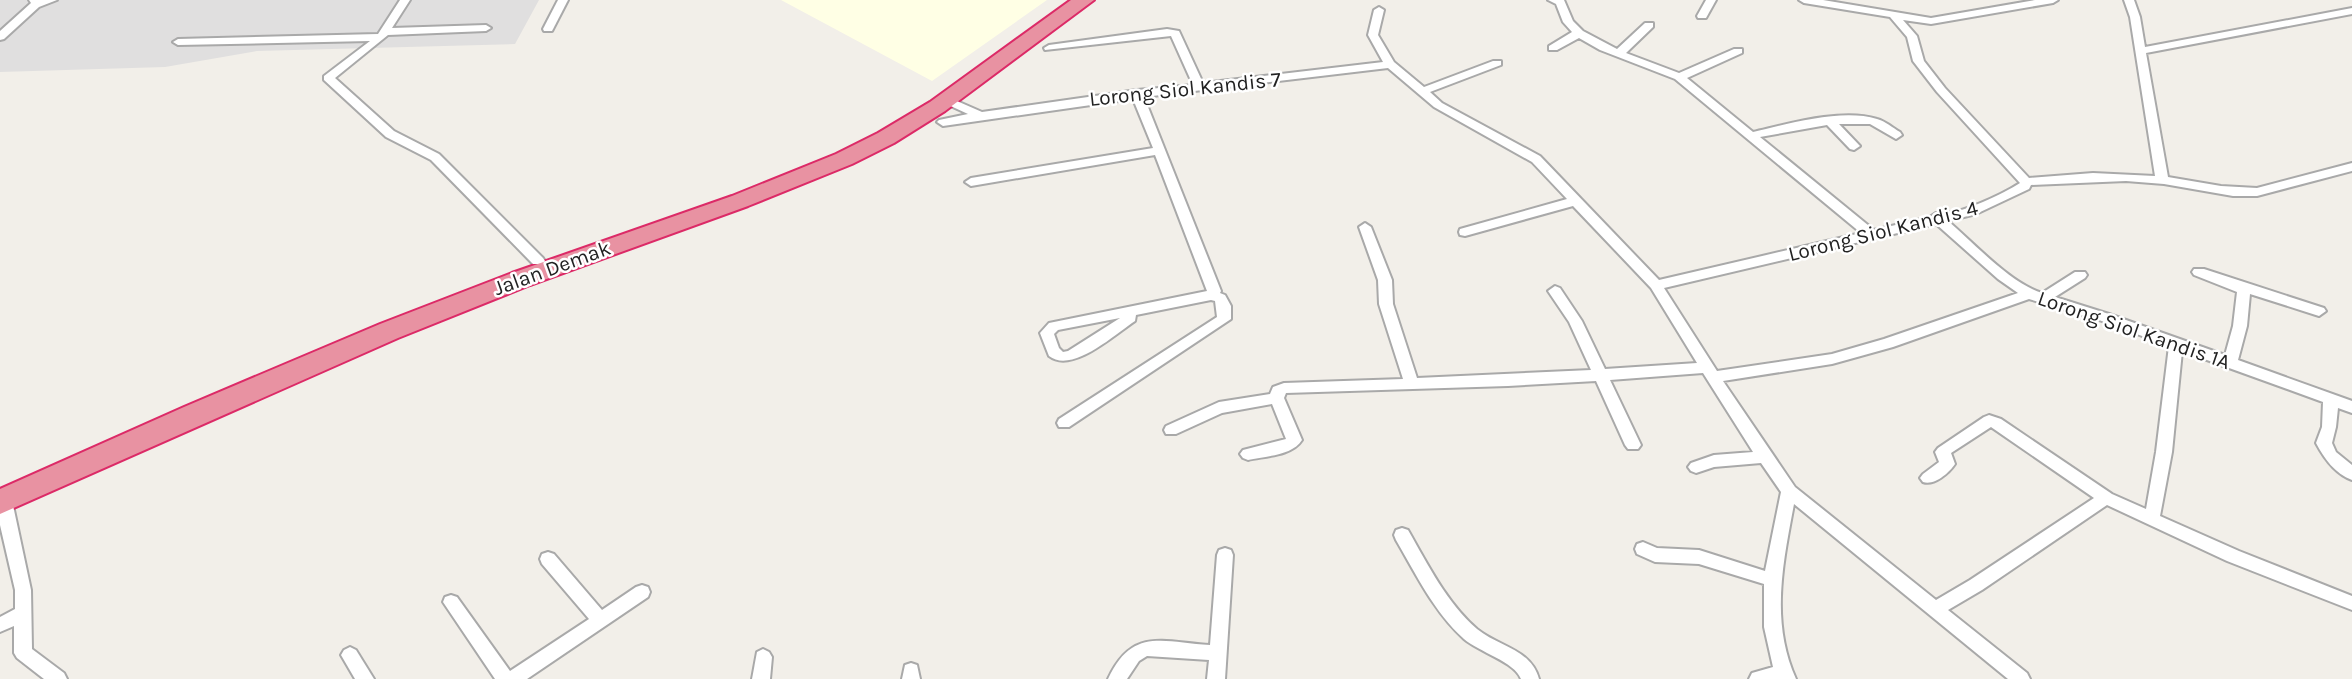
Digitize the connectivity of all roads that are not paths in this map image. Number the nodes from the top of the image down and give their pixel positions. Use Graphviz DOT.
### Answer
graph roads {
  1 [pos="52,0"];
  2 [pos="405,0"];
  3 [pos="564,0"];
  4 [pos="1068,0"];
  5 [pos="1084,0"];
  6 [pos="1552,0"];
  7 [pos="1711,0"];
  8 [pos="1804,0"];
  9 [pos="2053,0"];
  10 [pos="2129,0"];
  11 [pos="36,2"];
  12 [pos="2020,3"];
  13 [pos="1379,10"];
  14 [pos="2352,11"];
  15 [pos="1702,16"];
  16 [pos="1894,16"];
  17 [pos="1931,21"];
  18 [pos="1649,25"];
  19 [pos="486,28"];
  20 [pos="548,29"];
  21 [pos="1579,33"];
  22 [pos="383,34"];
  23 [pos="1912,36"];
  24 [pos="0,37"];
  25 [pos="178,42"];
  26 [pos="1049,48"];
  27 [pos="1553,48"];
  28 [pos="1738,51"];
  29 [pos="2141,51"];
  30 [pos="1619,53"];
  31 [pos="1390,64"];
  32 [pos="1497,64"];
  33 [pos="1679,77"];
  34 [pos="1199,86"];
  35 [pos="1421,92"];
  36 [pos="1137,93"];
  37 [pos="944,111"];
  38 [pos="981,116"];
  39 [pos="1831,122"];
  40 [pos="1896,135"];
  41 [pos="1750,136"];
  42 [pos="1854,146"];
  43 [pos="1159,151"];
  44 [pos="2352,167"];
  45 [pos="2162,181"];
  46 [pos="971,182"];
  47 [pos="2026,182"];
  48 [pos="1575,201"];
  49 [pos="1936,218"];
  50 [pos="1364,227"];
  51 [pos="1465,232"];
  52 [pos="1872,235"];
  53 [pos="538,261"];
  54 [pos="2199,272"];
  55 [pos="2080,275"];
  56 [pos="1656,285"];
  57 [pos="2242,288"];
  58 [pos="1555,291"];
  59 [pos="1211,295"];
  60 [pos="2036,296"];
  61 [pos="2319,312"];
  62 [pos="1129,313"];
  63 [pos="2176,344"];
  64 [pos="2230,363"];
  65 [pos="1709,372"];
  66 [pos="1601,374"];
  67 [pos="1412,384"];
  68 [pos="1277,398"];
  69 [pos="2331,399"];
  70 [pos="2352,407"];
  71 [pos="1063,423"];
  72 [pos="1171,430"];
  73 [pos="1633,445"];
  74 [pos="1248,454"];
  75 [pos="1765,457"];
  76 [pos="1696,467"];
  77 [pos="2352,474"];
  78 [pos="1928,478"];
  79 [pos="1790,491"];
  80 [pos="2106,498"];
  81 [pos="2,507"];
  82 [pos="2152,518"];
  83 [pos="1402,535"];
  84 [pos="1643,549"];
  85 [pos="1225,555"];
  86 [pos="548,559"];
  87 [pos="1770,579"];
  88 [pos="642,592"];
  89 [pos="451,602"];
  90 [pos="2352,603"];
  91 [pos="1937,608"];
  92 [pos="21,614"];
  93 [pos="600,620"];
  94 [pos="0,625"];
  95 [pos="1219,653"];
  96 [pos="350,655"];
  97 [pos="763,657"];
  98 [pos="1785,675"];
  99 [pos="58,679"];
  100 [pos="365,679"];
  101 [pos="505,679"];
  102 [pos="513,679"];
  103 [pos="761,679"];
  104 [pos="1117,679"];
  105 [pos="1216,679"];
  106 [pos="1530,679"];
  107 [pos="1758,679"];
  108 [pos="2021,679"];
  1 -- 11 [label="street"];
  2 -- 22 [label="street"];
  3 -- 20 [label="street"];
  4 -- 53 [label="highway, Jalan Demak"];
  5 -- 37 [label="highway, Jalan Demak"];
  6 -- 21 [label="street"];
  7 -- 15 [label="street"];
  8 -- 16 [label="street"];
  9 -- 12 [label="street"];
  10 -- 29 [label="street"];
  11 -- 24 [label="street"];
  12 -- 17 [label="street"];
  13 -- 31 [label="street"];
  14 -- 29 [label="street"];
  16 -- 17 [label="street"];
  16 -- 23 [label="street"];
  17 -- 23 [label="street"];
  18 -- 30 [label="street"];
  19 -- 22 [label="street"];
  21 -- 27 [label="street"];
  21 -- 30 [label="street"];
  22 -- 25 [label="street"];
  22 -- 53 [label="street"];
  23 -- 47 [label="street"];
  26 -- 34 [label="street"];
  28 -- 33 [label="street"];
  29 -- 45 [label="street"];
  30 -- 33 [label="street"];
  31 -- 34 [label="street, Lorong Siol Kandis 7"];
  31 -- 35 [label="street"];
  32 -- 35 [label="street"];
  33 -- 41 [label="street"];
  34 -- 36 [label="street, Lorong Siol Kandis 7"];
  35 -- 48 [label="street"];
  36 -- 38 [label="street, Lorong Siol Kandis 7"];
  36 -- 43 [label="street"];
  37 -- 38 [label="street"];
  37 -- 38 [label="street, Lorong Siol Kandis 7"];
  37 -- 81 [label="highway, Jalan Demak"];
  39 -- 40 [label="street"];
  39 -- 41 [label="street"];
  39 -- 42 [label="street"];
  41 -- 52 [label="street"];
  43 -- 46 [label="street"];
  43 -- 59 [label="street"];
  44 -- 45 [label="street, Lorong Siol Kandis 4"];
  45 -- 47 [label="street, Lorong Siol Kandis 4"];
  47 -- 49 [label="street, Lorong Siol Kandis 4"];
  48 -- 51 [label="street"];
  48 -- 56 [label="street"];
  49 -- 52 [label="street, Lorong Siol Kandis 4"];
  49 -- 60 [label="street, Lorong Siol Kandis 1A"];
  50 -- 67 [label="street"];
  52 -- 56 [label="street, Lorong Siol Kandis 4"];
  53 -- 81 [label="highway, Jalan Demak"];
  54 -- 57 [label="street"];
  55 -- 60 [label="street"];
  56 -- 65 [label="street"];
  57 -- 61 [label="street"];
  57 -- 64 [label="street"];
  58 -- 66 [label="street"];
  59 -- 62 [label="street"];
  59 -- 71 [label="street"];
  60 -- 63 [label="street, Lorong Siol Kandis 1A"];
  60 -- 65 [label="street"];
  62 -- 62 [label="street"];
  63 -- 64 [label="street, Lorong Siol Kandis 1A"];
  63 -- 82 [label="street"];
  64 -- 69 [label="street, Lorong Siol Kandis 1A"];
  65 -- 66 [label="street"];
  65 -- 75 [label="street"];
  66 -- 67 [label="street"];
  66 -- 73 [label="street"];
  67 -- 68 [label="street"];
  68 -- 72 [label="street"];
  68 -- 74 [label="street"];
  69 -- 70 [label="street, Lorong Siol Kandis 1A"];
  69 -- 77 [label="street"];
  75 -- 76 [label="street"];
  75 -- 79 [label="street"];
  78 -- 80 [label="street"];
  79 -- 87 [label="street"];
  79 -- 91 [label="street"];
  80 -- 82 [label="street"];
  80 -- 91 [label="street"];
  81 -- 92 [label="street"];
  82 -- 90 [label="street"];
  83 -- 106 [label="street"];
  84 -- 87 [label="street"];
  85 -- 95 [label="street"];
  86 -- 93 [label="street"];
  87 -- 98 [label="street"];
  88 -- 93 [label="street"];
  89 -- 101 [label="street"];
  91 -- 108 [label="street"];
  92 -- 94 [label="street"];
  92 -- 99 [label="street"];
  93 -- 102 [label="street"];
  95 -- 104 [label="street"];
  95 -- 105 [label="street"];
  96 -- 100 [label="street"];
  97 -- 103 [label="street"];
  98 -- 107 [label="street"];
}
